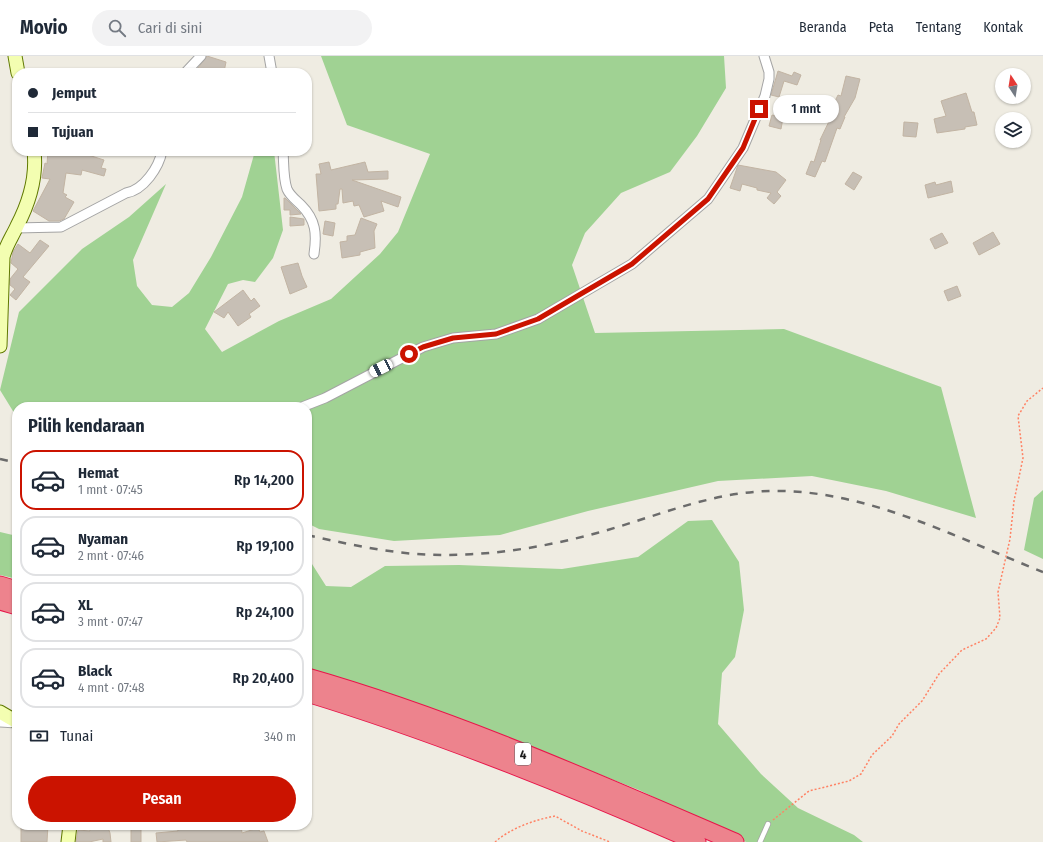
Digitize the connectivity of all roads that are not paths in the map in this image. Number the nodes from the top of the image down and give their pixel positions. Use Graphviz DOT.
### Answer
graph roads {
  1 [pos="15,56"];
  2 [pos="201,56"];
  3 [pos="269,56"];
  4 [pos="764,56"];
  5 [pos="17,68"];
  6 [pos="190,68"];
  7 [pos="271,68"];
  8 [pos="34,156"];
  9 [pos="161,156"];
  10 [pos="284,156"];
  11 [pos="16,228"];
  12 [pos="314,254"];
  13 [pos="1,283"];
  14 [pos="0,346"];
  15 [pos="312,403"];
  16 [pos="0,585"];
  17 [pos="12,589"];
  18 [pos="0,601"];
  19 [pos="12,605"];
  20 [pos="312,679"];
  21 [pos="312,695"];
  22 [pos="0,712"];
  23 [pos="12,720"];
  24 [pos="0,722"];
  25 [pos="12,723"];
  26 [pos="768,824"];
  27 [pos="69,830"];
  28 [pos="68,842"];
  29 [pos="697,842"];
  30 [pos="735,842"];
  31 [pos="760,842"];
  1 -- 5 [label="street"];
  2 -- 6 [label="street"];
  3 -- 7 [label="street"];
  4 -- 15 [label="street"];
  8 -- 11 [label="street"];
  9 -- 11 [label="street"];
  10 -- 12 [label="street"];
  11 -- 13 [label="street"];
  13 -- 14 [label="street"];
  16 -- 17 [label="highway"];
  18 -- 19 [label="highway"];
  20 -- 30 [label="highway, 4"];
  21 -- 29 [label="highway, 4"];
  22 -- 23 [label="street"];
  24 -- 25 [label="street"];
  26 -- 31 [label="lane"];
  27 -- 28 [label="street"];
}
